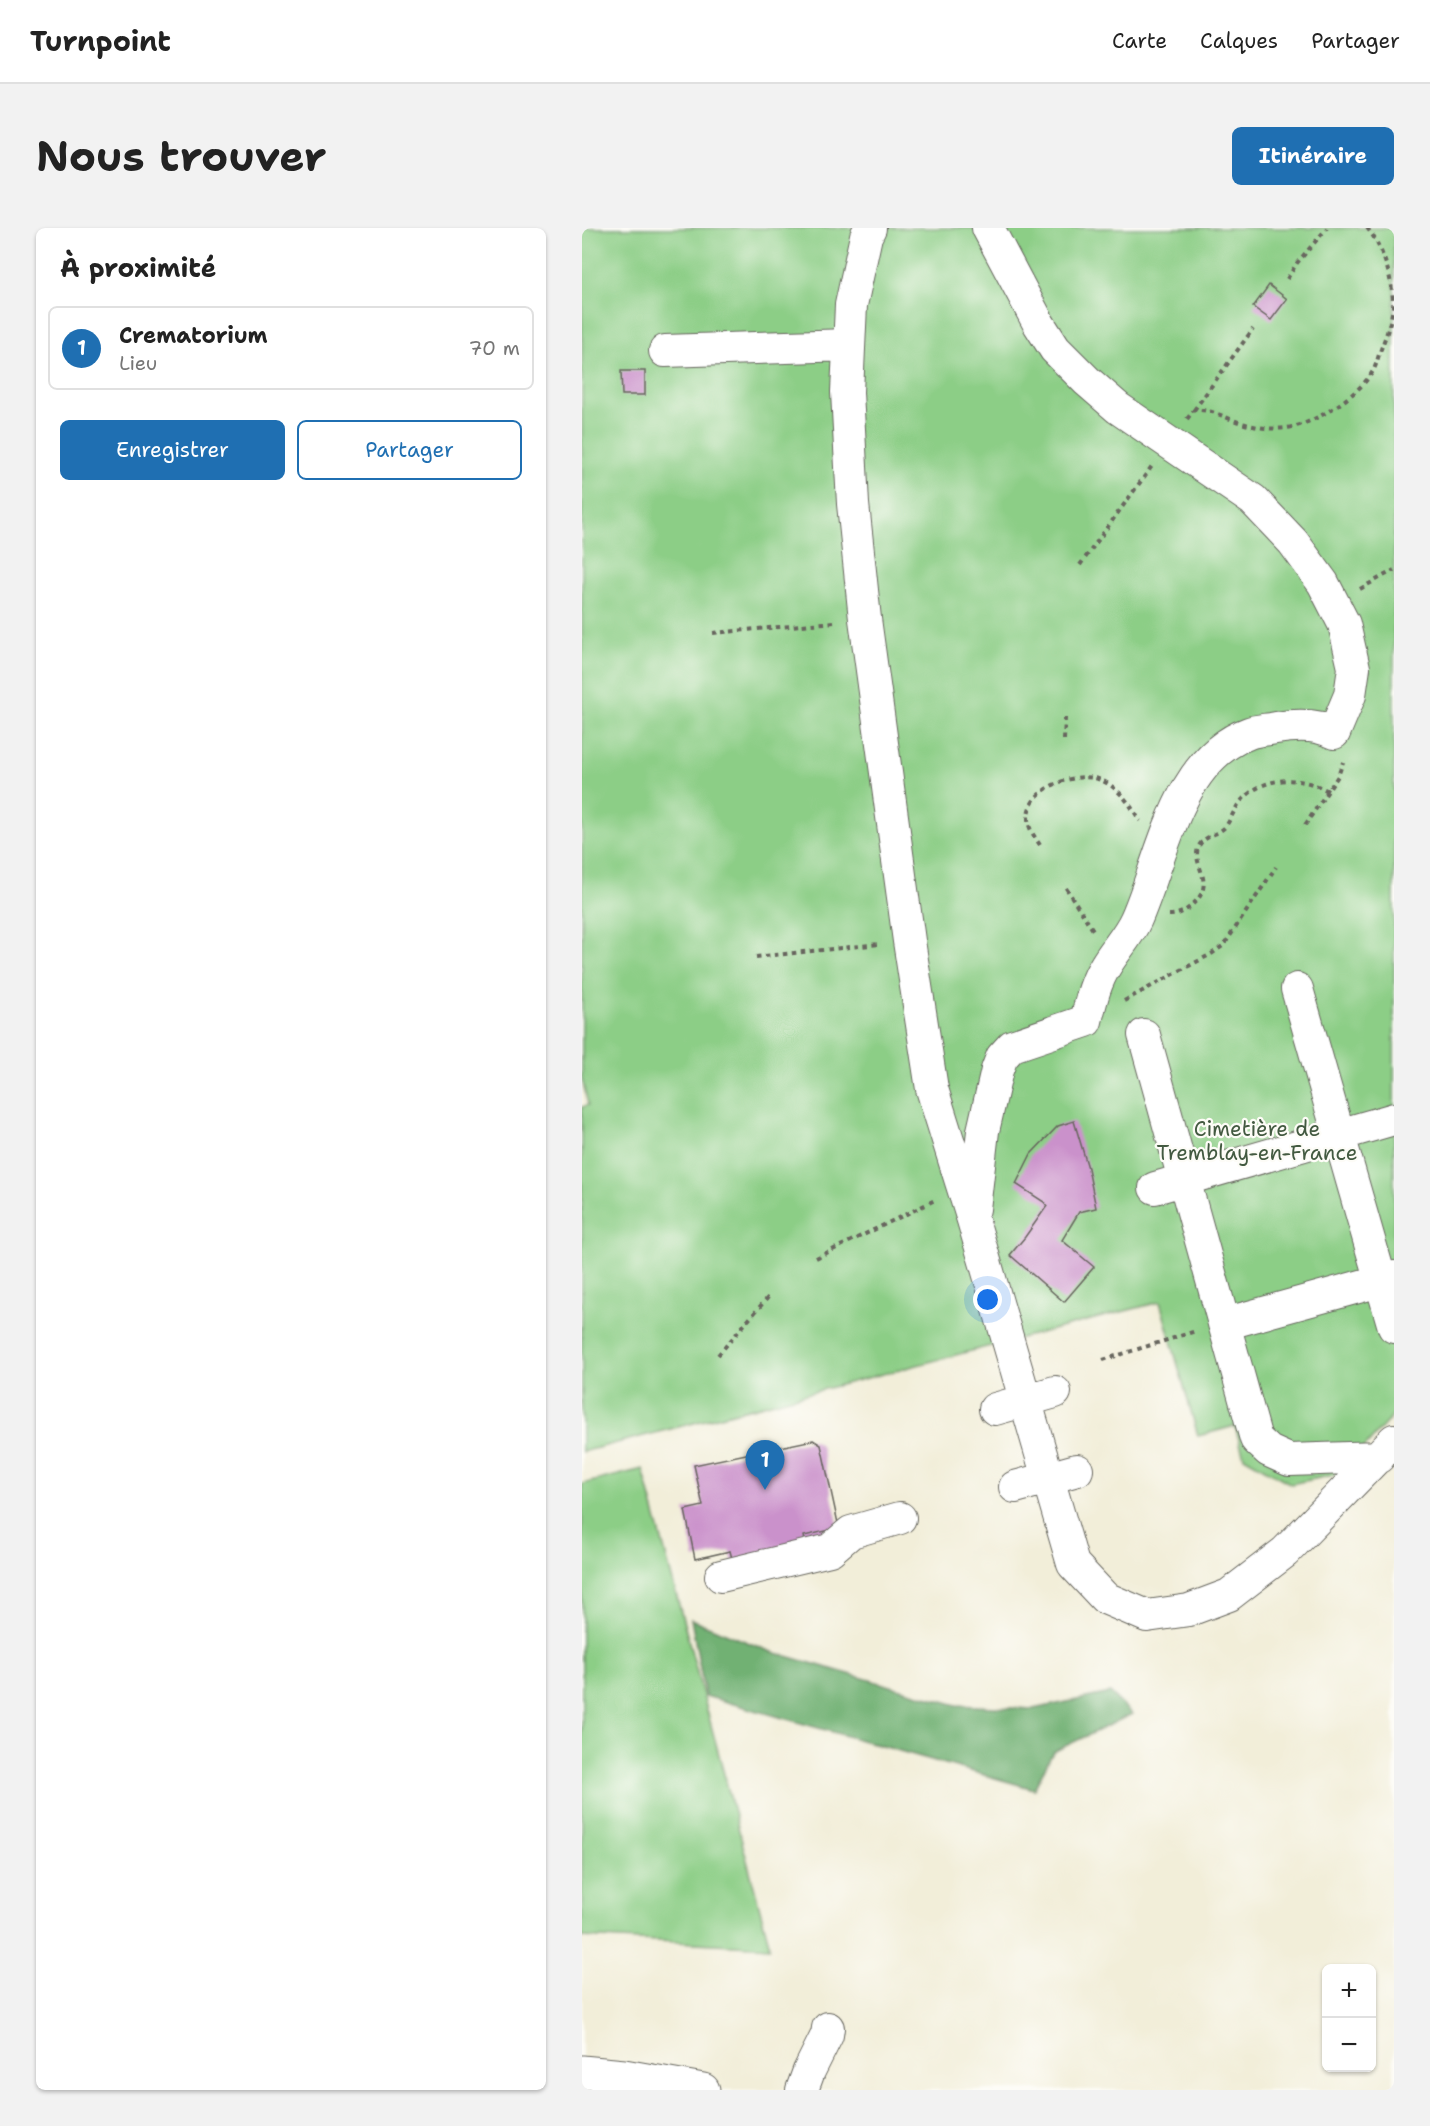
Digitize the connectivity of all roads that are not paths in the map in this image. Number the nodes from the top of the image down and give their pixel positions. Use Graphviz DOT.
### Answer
graph roads {
  1 [pos="870,228"];
  2 [pos="988,228"];
  3 [pos="849,345"];
  4 [pos="665,351"];
  5 [pos="1297,989"];
  6 [pos="1144,1035"];
  7 [pos="1394,1119"];
  8 [pos="1339,1135"];
  9 [pos="1169,1184"];
  10 [pos="973,1220"];
  11 [pos="1387,1278"];
  12 [pos="1224,1324"];
  13 [pos="1394,1327"];
  14 [pos="1054,1392"];
  15 [pos="1010,1405"];
  16 [pos="1387,1449"];
  17 [pos="1077,1470"];
  18 [pos="1047,1478"];
  19 [pos="1015,1487"];
  20 [pos="900,1518"];
  21 [pos="721,1576"];
  22 [pos="828,2028"];
  23 [pos="582,2072"];
  24 [pos="703,2090"];
  25 [pos="802,2090"];
  1 -- 3 [label="lane"];
  2 -- 10 [label="lane"];
  3 -- 4 [label="lane"];
  3 -- 10 [label="lane"];
  5 -- 8 [label="lane"];
  6 -- 9 [label="lane"];
  7 -- 8 [label="lane"];
  8 -- 9 [label="lane"];
  8 -- 11 [label="lane"];
  9 -- 12 [label="lane"];
  10 -- 15 [label="lane"];
  11 -- 12 [label="lane"];
  11 -- 13 [label="lane"];
  12 -- 16 [label="lane"];
  14 -- 15 [label="lane"];
  15 -- 18 [label="lane"];
  16 -- 18 [label="lane"];
  17 -- 18 [label="lane"];
  18 -- 19 [label="lane"];
  20 -- 21 [label="lane"];
  22 -- 25 [label="lane"];
  23 -- 24 [label="main road"];
}
